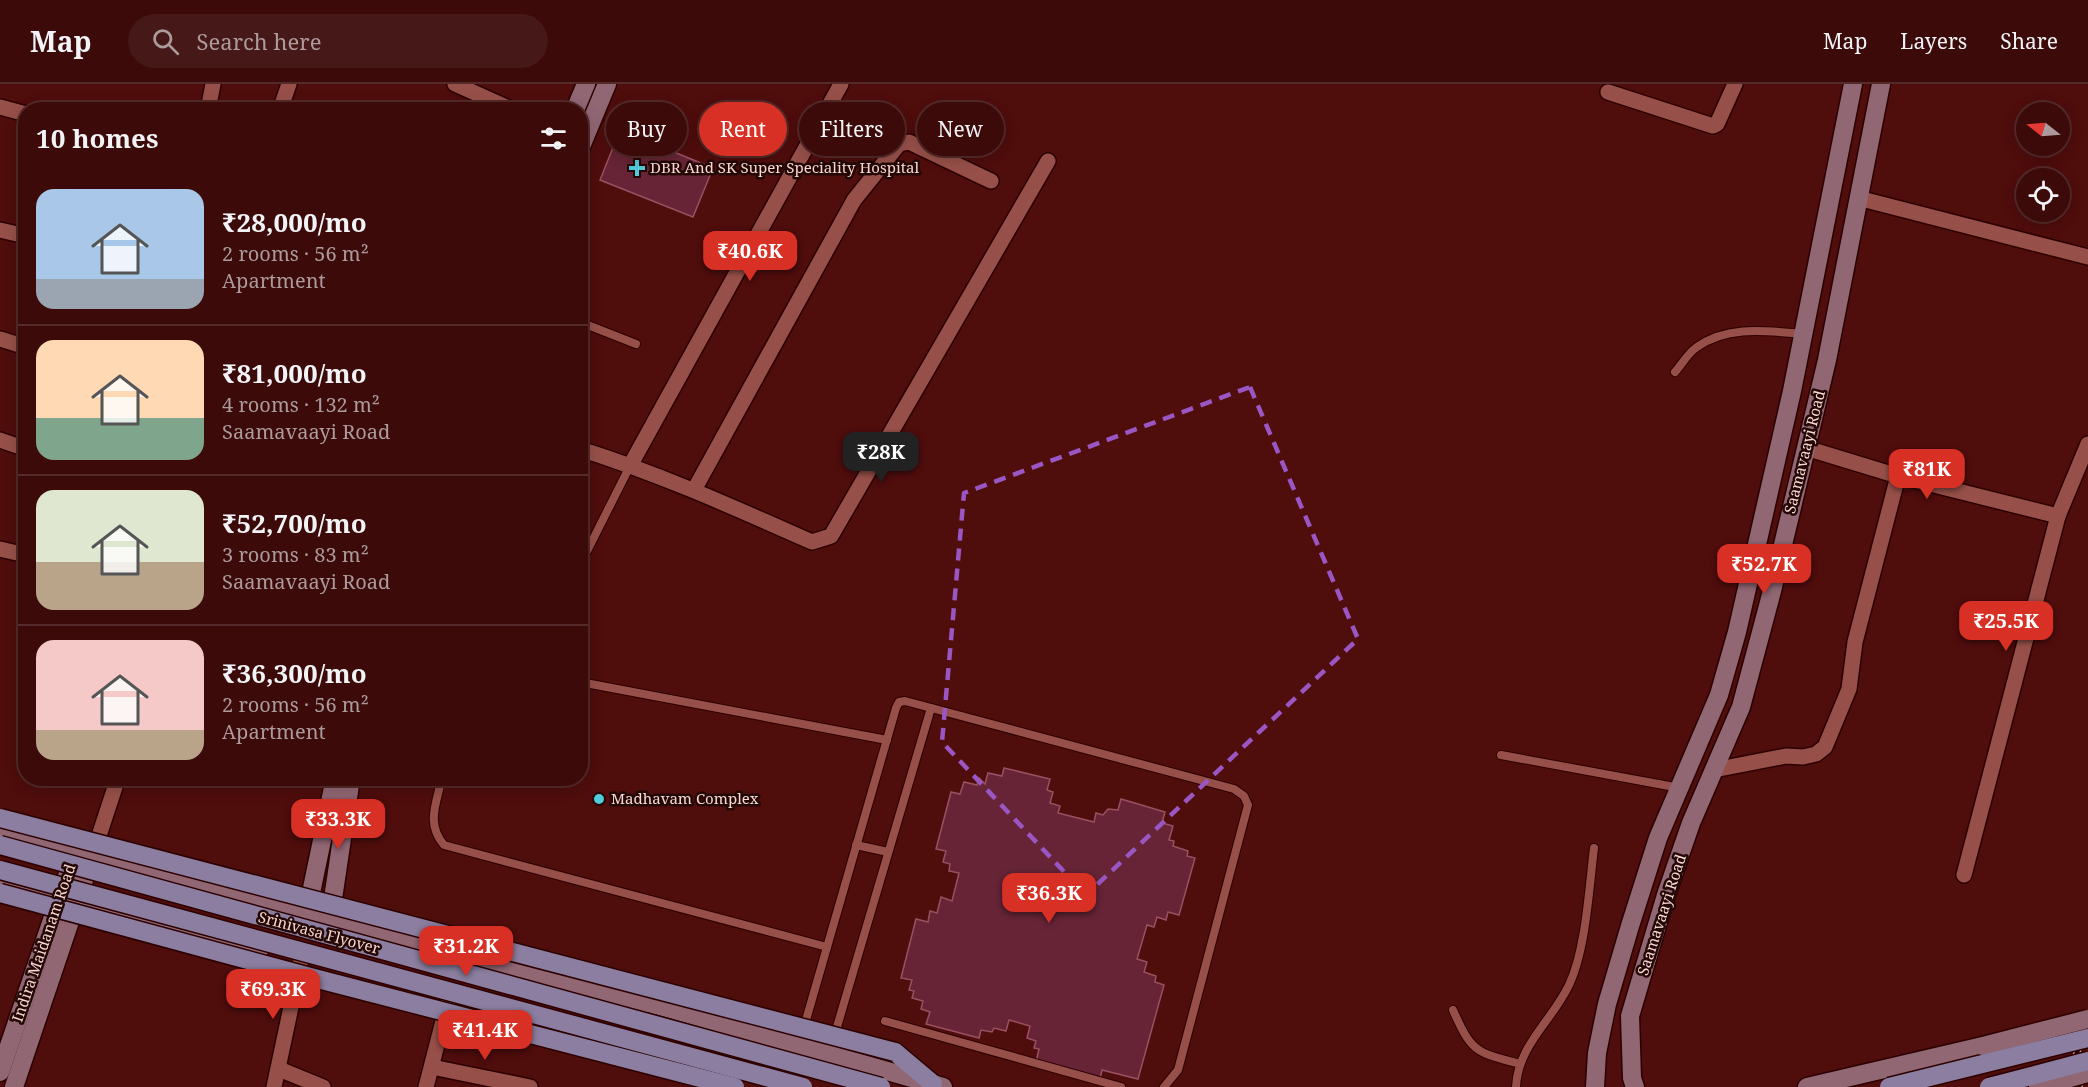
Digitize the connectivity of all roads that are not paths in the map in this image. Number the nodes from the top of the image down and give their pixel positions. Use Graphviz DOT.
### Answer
graph roads {
  1 [pos="213,84"];
  2 [pos="290,84"];
  3 [pos="455,84"];
  4 [pos="586,84"];
  5 [pos="607,84"];
  6 [pos="841,84"];
  7 [pos="1735,84"];
  8 [pos="1853,84"];
  9 [pos="1881,84"];
  10 [pos="1608,92"];
  11 [pos="210,102"];
  12 [pos="283,102"];
  13 [pos="495,102"];
  14 [pos="578,102"];
  15 [pos="0,106"];
  16 [pos="18,112"];
  17 [pos="588,129"];
  18 [pos="1048,160"];
  19 [pos="991,181"];
  20 [pos="1858,198"];
  21 [pos="0,230"];
  22 [pos="18,234"];
  23 [pos="2088,257"];
  24 [pos="588,324"];
  25 [pos="1803,334"];
  26 [pos="0,339"];
  27 [pos="636,344"];
  28 [pos="18,345"];
  29 [pos="1675,372"];
  30 [pos="0,440"];
  31 [pos="2088,444"];
  32 [pos="18,446"];
  33 [pos="1806,448"];
  34 [pos="588,451"];
  35 [pos="631,464"];
  36 [pos="1898,476"];
  37 [pos="694,490"];
  38 [pos="2058,516"];
  39 [pos="0,549"];
  40 [pos="588,549"];
  41 [pos="18,553"];
  42 [pos="588,684"];
  43 [pos="931,708"];
  44 [pos="887,740"];
  45 [pos="1502,755"];
  46 [pos="1714,770"];
  47 [pos="114,786"];
  48 [pos="333,786"];
  49 [pos="350,786"];
  50 [pos="440,786"];
  51 [pos="1681,789"];
  52 [pos="0,818"];
  53 [pos="0,828"];
  54 [pos="0,845"];
  55 [pos="856,845"];
  56 [pos="1594,848"];
  57 [pos="85,849"];
  58 [pos="888,852"];
  59 [pos="0,870"];
  60 [pos="1964,875"];
  61 [pos="0,880"];
  62 [pos="0,893"];
  63 [pos="68,899"];
  64 [pos="307,914"];
  65 [pos="330,921"];
  66 [pos="827,947"];
  67 [pos="302,960"];
  68 [pos="449,998"];
  69 [pos="1453,1010"];
  70 [pos="2088,1018"];
  71 [pos="885,1021"];
  72 [pos="2088,1038"];
  73 [pos="798,1046"];
  74 [pos="829,1055"];
  75 [pos="2088,1061"];
  76 [pos="1520,1064"];
  77 [pos="432,1066"];
  78 [pos="279,1069"];
  79 [pos="0,1072"];
  80 [pos="2088,1073"];
  81 [pos="938,1086"];
  82 [pos="14,1087"];
  83 [pos="274,1087"];
  84 [pos="323,1087"];
  85 [pos="426,1087"];
  86 [pos="530,1087"];
  87 [pos="735,1087"];
  88 [pos="775,1087"];
  89 [pos="803,1087"];
  90 [pos="881,1087"];
  91 [pos="1121,1087"];
  92 [pos="1164,1087"];
  93 [pos="1516,1087"];
  94 [pos="1595,1087"];
  95 [pos="1635,1087"];
  96 [pos="1807,1087"];
  97 [pos="1889,1087"];
  98 [pos="1989,1087"];
  99 [pos="2038,1087"];
  1 -- 11 [label="street"];
  2 -- 12 [label="street"];
  3 -- 13 [label="street"];
  4 -- 14 [label="street"];
  5 -- 17 [label="street"];
  6 -- 35 [label="street"];
  7 -- 10 [label="street"];
  8 -- 25 [label="street, Saamavaayi Road"];
  9 -- 20 [label="street, Saamavaayi Road"];
  15 -- 16 [label="street"];
  18 -- 37 [label="street"];
  19 -- 37 [label="street"];
  20 -- 23 [label="street"];
  20 -- 33 [label="street, Saamavaayi Road"];
  21 -- 22 [label="street"];
  24 -- 27 [label="lane"];
  25 -- 29 [label="lane"];
  25 -- 51 [label="street, Saamavaayi Road"];
  26 -- 28 [label="street"];
  30 -- 32 [label="street"];
  31 -- 38 [label="street"];
  33 -- 36 [label="street"];
  33 -- 46 [label="street, Saamavaayi Road"];
  34 -- 35 [label="street"];
  35 -- 37 [label="street"];
  35 -- 40 [label="lane"];
  36 -- 38 [label="street"];
  36 -- 46 [label="street"];
  38 -- 60 [label="street"];
  39 -- 41 [label="street"];
  42 -- 44 [label="lane"];
  43 -- 44 [label="lane"];
  43 -- 58 [label="lane"];
  43 -- 92 [label="lane"];
  44 -- 55 [label="lane"];
  45 -- 51 [label="lane"];
  46 -- 95 [label="street, Saamavaayi Road"];
  47 -- 57 [label="street"];
  48 -- 64 [label="street"];
  49 -- 65 [label="street"];
  50 -- 66 [label="lane"];
  51 -- 94 [label="street, Saamavaayi Road"];
  52 -- 81 [label="main road, bridge"];
  53 -- 57 [label="street"];
  54 -- 90 [label="main road, Srinivasa Flyover, bridge"];
  55 -- 58 [label="lane"];
  55 -- 66 [label="lane"];
  56 -- 76 [label="lane"];
  57 -- 63 [label="street, Indira Maidanam Road"];
  57 -- 64 [label="street"];
  58 -- 74 [label="lane"];
  59 -- 89 [label="main road, Srinivasa Flyover, bridge"];
  61 -- 63 [label="street"];
  62 -- 87 [label="main road, bridge"];
  63 -- 67 [label="street"];
  63 -- 79 [label="street, Indira Maidanam Road"];
  63 -- 82 [label="street"];
  64 -- 65 [label="street"];
  65 -- 73 [label="street"];
  66 -- 73 [label="lane"];
  67 -- 68 [label="street"];
  67 -- 78 [label="street"];
  68 -- 77 [label="street"];
  68 -- 88 [label="street"];
  69 -- 76 [label="lane"];
  70 -- 96 [label="street, bridge"];
  71 -- 91 [label="lane"];
  72 -- 97 [label="main road, bridge"];
  73 -- 74 [label="street"];
  74 -- 81 [label="street"];
  75 -- 98 [label="main road, bridge"];
  76 -- 93 [label="lane"];
  77 -- 85 [label="street"];
  77 -- 86 [label="street"];
  78 -- 83 [label="street"];
  78 -- 84 [label="street"];
  80 -- 99 [label="street, bridge"];
}
